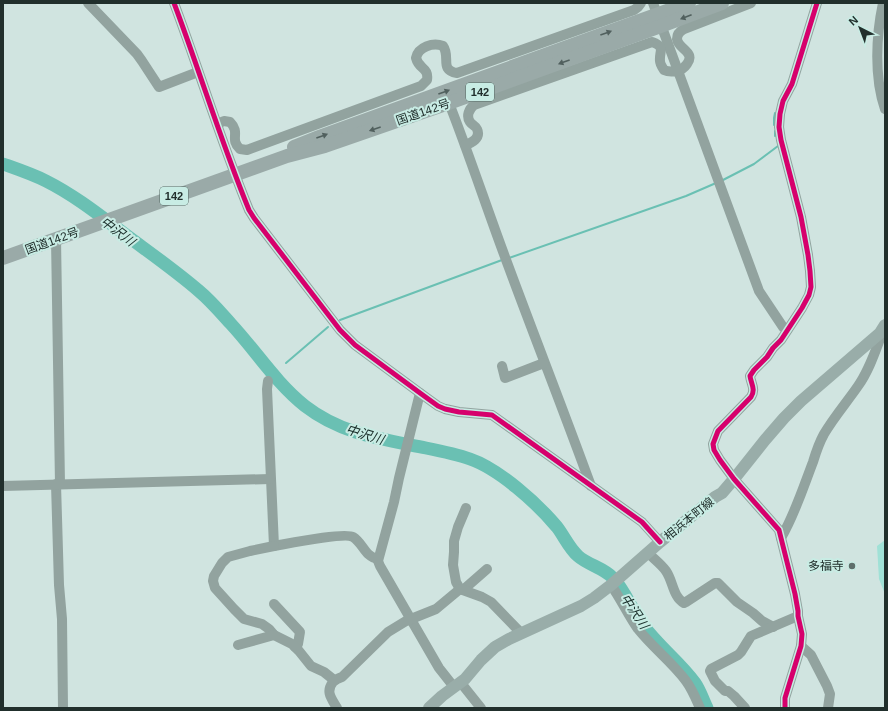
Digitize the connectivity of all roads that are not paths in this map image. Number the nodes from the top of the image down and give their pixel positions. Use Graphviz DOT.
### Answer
graph roads {
  1 [pos="88,3"];
  2 [pos="174,3"];
  3 [pos="641,3"];
  4 [pos="689,3"];
  5 [pos="722,3"];
  6 [pos="751,3"];
  7 [pos="817,3"];
  8 [pos="883,3"];
  9 [pos="657,15"];
  10 [pos="678,71"];
  11 [pos="198,72"];
  12 [pos="449,104"];
  13 [pos="885,109"];
  14 [pos="217,124"];
  15 [pos="465,145"];
  16 [pos="236,174"];
  17 [pos="56,239"];
  18 [pos="3,258"];
  19 [pos="882,329"];
  20 [pos="787,330"];
  21 [pos="544,363"];
  22 [pos="502,366"];
  23 [pos="268,381"];
  24 [pos="420,394"];
  25 [pos="270,479"];
  26 [pos="734,479"];
  27 [pos="58,484"];
  28 [pos="3,486"];
  29 [pos="591,486"];
  30 [pos="466,508"];
  31 [pos="781,538"];
  32 [pos="660,542"];
  33 [pos="274,546"];
  34 [pos="648,553"];
  35 [pos="378,559"];
  36 [pos="487,569"];
  37 [pos="615,582"];
  38 [pos="461,589"];
  39 [pos="274,604"];
  40 [pos="798,616"];
  41 [pos="411,619"];
  42 [pos="773,627"];
  43 [pos="522,633"];
  44 [pos="274,635"];
  45 [pos="238,645"];
  46 [pos="801,646"];
  47 [pos="295,647"];
  48 [pos="334,680"];
  49 [pos="458,685"];
  50 [pos="63,708"];
  51 [pos="337,708"];
  52 [pos="429,708"];
  53 [pos="481,708"];
  54 [pos="700,708"];
  55 [pos="745,708"];
  56 [pos="785,708"];
  57 [pos="828,708"];
  1 -- 11 [label="street"];
  2 -- 11 [label="street"];
  3 -- 14 [label="street"];
  4 -- 9 [label="highway, 国道142号 / 142"];
  5 -- 9 [label="highway, 国道142号 / 142, one-way"];
  6 -- 10 [label="street"];
  7 -- 20 [label="street"];
  8 -- 13 [label="street"];
  9 -- 10 [label="street"];
  9 -- 12 [label="highway, 国道142号 / 142, one-way"];
  16 -- 9 [label="highway, 国道142号 / 142, one-way"];
  10 -- 15 [label="street"];
  10 -- 20 [label="street"];
  11 -- 14 [label="street"];
  12 -- 15 [label="street"];
  12 -- 16 [label="highway, 国道142号 / 142, one-way"];
  14 -- 16 [label="street"];
  15 -- 21 [label="street"];
  16 -- 17 [label="highway, 国道142号 / 142"];
  16 -- 24 [label="street"];
  17 -- 18 [label="highway, 国道142号 / 142"];
  17 -- 27 [label="street"];
  19 -- 26 [label="main road, 相浜本町線"];
  19 -- 31 [label="street"];
  20 -- 26 [label="street"];
  21 -- 22 [label="street"];
  21 -- 29 [label="street"];
  23 -- 25 [label="street"];
  24 -- 29 [label="street"];
  24 -- 35 [label="street"];
  25 -- 27 [label="street"];
  25 -- 33 [label="street"];
  26 -- 31 [label="street"];
  26 -- 32 [label="main road, 相浜本町線"];
  27 -- 28 [label="street"];
  27 -- 50 [label="street"];
  29 -- 32 [label="street"];
  30 -- 38 [label="street"];
  31 -- 40 [label="street"];
  32 -- 34 [label="main road, 相浜本町線"];
  33 -- 35 [label="street"];
  33 -- 44 [label="street"];
  34 -- 37 [label="main road, 相浜本町線"];
  34 -- 42 [label="street"];
  35 -- 41 [label="street"];
  36 -- 38 [label="street"];
  37 -- 43 [label="main road, 相浜本町線"];
  37 -- 54 [label="street"];
  38 -- 41 [label="street"];
  38 -- 43 [label="street"];
  39 -- 47 [label="street"];
  40 -- 42 [label="street"];
  40 -- 46 [label="street"];
  41 -- 48 [label="street"];
  41 -- 49 [label="street"];
  42 -- 55 [label="street"];
  43 -- 49 [label="main road, 相浜本町線"];
  44 -- 45 [label="street"];
  44 -- 47 [label="street"];
  46 -- 56 [label="street"];
  46 -- 57 [label="street"];
  47 -- 48 [label="street"];
  48 -- 51 [label="street"];
  49 -- 52 [label="main road, 相浜本町線"];
  49 -- 53 [label="street"];
}
